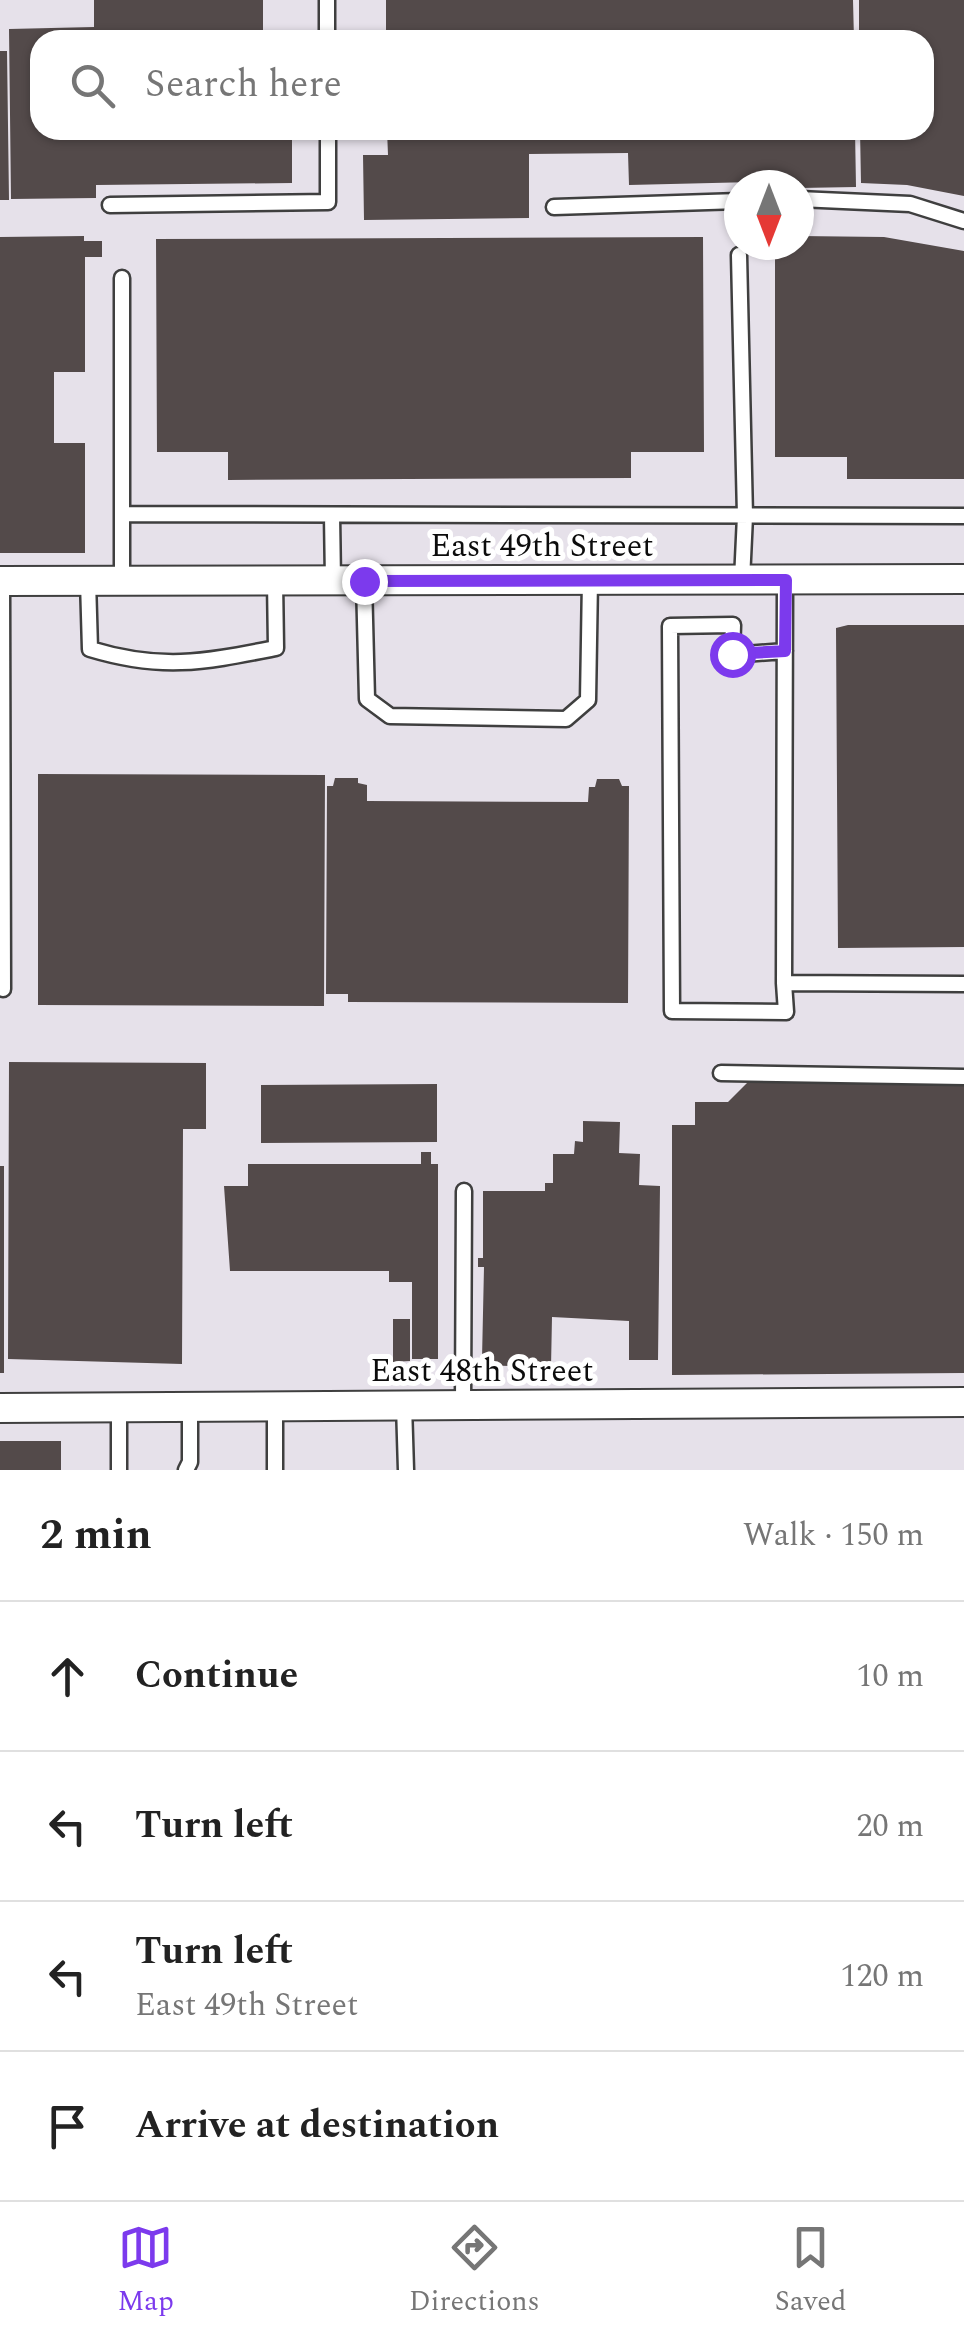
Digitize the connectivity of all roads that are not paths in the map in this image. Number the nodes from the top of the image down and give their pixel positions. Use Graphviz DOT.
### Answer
graph roads {
  1 [pos="327,0"];
  2 [pos="328,30"];
  3 [pos="328,140"];
  4 [pos="724,201"];
  5 [pos="814,201"];
  6 [pos="110,205"];
  7 [pos="554,207"];
  8 [pos="964,221"];
  9 [pos="739,260"];
  10 [pos="122,278"];
  11 [pos="122,514"];
  12 [pos="332,515"];
  13 [pos="745,516"];
  14 [pos="964,516"];
  15 [pos="590,580"];
  16 [pos="742,580"];
  17 [pos="786,580"];
  18 [pos="964,580"];
  19 [pos="1,581"];
  20 [pos="88,581"];
  21 [pos="122,581"];
  22 [pos="275,581"];
  23 [pos="333,581"];
  24 [pos="364,581"];
  25 [pos="785,651"];
  26 [pos="784,983"];
  27 [pos="964,984"];
  28 [pos="2,989"];
  29 [pos="721,1073"];
  30 [pos="964,1077"];
  31 [pos="464,1191"];
  32 [pos="964,1402"];
  33 [pos="404,1405"];
  34 [pos="463,1405"];
  35 [pos="275,1406"];
  36 [pos="119,1407"];
  37 [pos="190,1407"];
  38 [pos="0,1408"];
  39 [pos="119,1470"];
  40 [pos="186,1470"];
  41 [pos="276,1470"];
  42 [pos="406,1470"];
  1 -- 2 [label="lane"];
  3 -- 6 [label="lane"];
  4 -- 7 [label="lane"];
  5 -- 8 [label="lane"];
  9 -- 13 [label="lane"];
  10 -- 11 [label="lane"];
  11 -- 12 [label="lane"];
  11 -- 21 [label="lane"];
  12 -- 13 [label="lane"];
  12 -- 23 [label="lane"];
  13 -- 14 [label="lane"];
  13 -- 16 [label="lane"];
  15 -- 16 [label="street, East 49th Street"];
  15 -- 24 [label="street, East 49th Street"];
  15 -- 24 [label="lane"];
  16 -- 17 [label="street, East 49th Street"];
  17 -- 18 [label="street, East 49th Street"];
  17 -- 25 [label="lane"];
  19 -- 20 [label="street, East 49th Street"];
  19 -- 28 [label="lane"];
  20 -- 21 [label="street, East 49th Street"];
  20 -- 22 [label="lane"];
  21 -- 22 [label="street, East 49th Street"];
  22 -- 23 [label="street, East 49th Street"];
  23 -- 24 [label="street, East 49th Street"];
  25 -- 26 [label="lane"];
  25 -- 26 [label="lane"];
  26 -- 27 [label="lane"];
  29 -- 30 [label="lane"];
  31 -- 34 [label="lane"];
  32 -- 34 [label="street, East 48th Street"];
  33 -- 34 [label="street, East 48th Street"];
  33 -- 35 [label="street, East 48th Street"];
  33 -- 42 [label="lane"];
  35 -- 37 [label="street, East 48th Street"];
  35 -- 41 [label="lane"];
  36 -- 37 [label="street, East 48th Street"];
  36 -- 38 [label="street, East 48th Street"];
  36 -- 39 [label="lane"];
  37 -- 40 [label="lane"];
}
